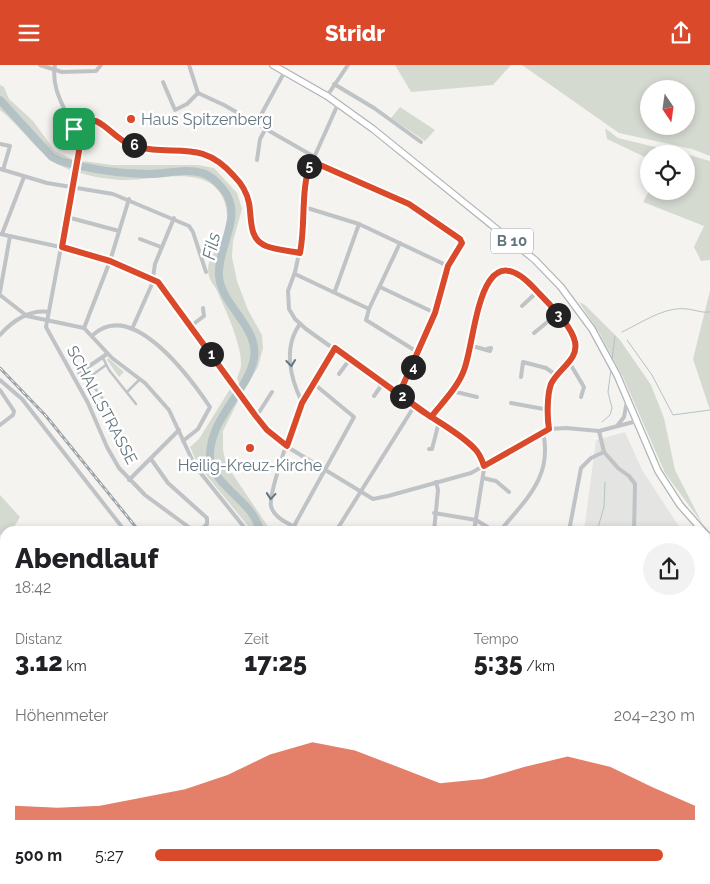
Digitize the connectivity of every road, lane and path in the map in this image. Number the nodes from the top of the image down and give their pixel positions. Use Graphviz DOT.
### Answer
graph roads {
  1 [pos="40,65"];
  2 [pos="101,65"];
  3 [pos="189,65"];
  4 [pos="273,65"];
  5 [pos="348,65"];
  6 [pos="54,68"];
  7 [pos="285,71"];
  8 [pos="163,82"];
  9 [pos="334,84"];
  10 [pos="198,93"];
  11 [pos="327,96"];
  12 [pos="338,103"];
  13 [pos="73,124"];
  14 [pos="256,124"];
  15 [pos="265,130"];
  16 [pos="421,142"];
  17 [pos="0,144"];
  18 [pos="313,156"];
  19 [pos="257,160"];
  20 [pos="311,161"];
  21 [pos="1,169"];
  22 [pos="24,177"];
  23 [pos="73,188"];
  24 [pos="129,199"];
  25 [pos="304,207"];
  26 [pos="67,217"];
  27 [pos="174,218"];
  28 [pos="359,224"];
  29 [pos="119,231"];
  30 [pos="1,234"];
  31 [pos="10,236"];
  32 [pos="140,239"];
  33 [pos="400,243"];
  34 [pos="62,247"];
  35 [pos="161,247"];
  36 [pos="300,253"];
  37 [pos="110,261"];
  38 [pos="448,266"];
  39 [pos="206,272"];
  40 [pos="295,273"];
  41 [pos="153,279"];
  42 [pos="380,287"];
  43 [pos="335,291"];
  44 [pos="537,292"];
  45 [pos="0,293"];
  46 [pos="522,306"];
  47 [pos="203,308"];
  48 [pos="369,309"];
  49 [pos="49,312"];
  50 [pos="435,313"];
  51 [pos="557,314"];
  52 [pos="27,316"];
  53 [pos="47,321"];
  54 [pos="300,324"];
  55 [pos="191,326"];
  56 [pos="84,328"];
  57 [pos="132,329"];
  58 [pos="534,333"];
  59 [pos="0,335"];
  60 [pos="93,335"];
  61 [pos="470,345"];
  62 [pos="335,348"];
  63 [pos="487,349"];
  64 [pos="419,353"];
  65 [pos="107,354"];
  66 [pos="103,358"];
  67 [pos="350,359"];
  68 [pos="569,361"];
  69 [pos="106,365"];
  70 [pos="86,369"];
  71 [pos="79,373"];
  72 [pos="339,374"];
  73 [pos="556,375"];
  74 [pos="90,376"];
  75 [pos="521,377"];
  76 [pos="140,379"];
  77 [pos="0,380"];
  78 [pos="314,383"];
  79 [pos="383,383"];
  80 [pos="0,390"];
  81 [pos="452,391"];
  82 [pos="127,392"];
  83 [pos="272,392"];
  84 [pos="399,394"];
  85 [pos="374,397"];
  86 [pos="477,397"];
  87 [pos="581,397"];
  88 [pos="627,398"];
  89 [pos="302,403"];
  90 [pos="511,403"];
  91 [pos="136,404"];
  92 [pos="415,405"];
  93 [pos="549,410"];
  94 [pos="112,411"];
  95 [pos="256,417"];
  96 [pos="431,417"];
  97 [pos="636,421"];
  98 [pos="439,422"];
  99 [pos="0,425"];
  100 [pos="616,427"];
  101 [pos="549,429"];
  102 [pos="179,430"];
  103 [pos="543,431"];
  104 [pos="599,431"];
  105 [pos="183,441"];
  106 [pos="287,446"];
  107 [pos="429,449"];
  108 [pos="604,452"];
  109 [pos="151,459"];
  110 [pos="484,466"];
  111 [pos="324,470"];
  112 [pos="483,477"];
  113 [pos="129,480"];
  114 [pos="436,482"];
  115 [pos="509,491"];
  116 [pos="360,493"];
  117 [pos="434,513"];
  118 [pos="476,520"];
  119 [pos="121,526"];
  120 [pos="187,526"];
  121 [pos="205,526"];
  122 [pos="243,526"];
  123 [pos="294,526"];
  124 [pos="339,526"];
  125 [pos="434,526"];
  126 [pos="475,526"];
  127 [pos="486,526"];
  128 [pos="504,526"];
  129 [pos="570,526"];
  130 [pos="634,526"];
  131 [pos="699,526"];
  1 -- 6 [label="street"];
  2 -- 6 [label="street"];
  3 -- 10 [label="street"];
  4 -- 7 [label="main road, B 10"];
  5 -- 9 [label="street"];
  6 -- 13 [label="street"];
  7 -- 11 [label="main road, B 10"];
  7 -- 14 [label="street"];
  8 -- 10 [label="street"];
  9 -- 11 [label="street"];
  9 -- 16 [label="street"];
  10 -- 14 [label="street"];
  11 -- 12 [label="main road, B 10"];
  12 -- 18 [label="street"];
  12 -- 88 [label="main road, B 10"];
  13 -- 23 [label="street"];
  13 -- 36 [label="street"];
  14 -- 15 [label="street"];
  15 -- 18 [label="street"];
  15 -- 19 [label="street"];
  17 -- 21 [label="street"];
  18 -- 20 [label="street"];
  20 -- 25 [label="street"];
  20 -- 38 [label="street"];
  21 -- 22 [label="street"];
  22 -- 23 [label="street"];
  22 -- 30 [label="street"];
  23 -- 24 [label="street"];
  23 -- 26 [label="street"];
  24 -- 27 [label="street"];
  24 -- 29 [label="street"];
  25 -- 28 [label="street"];
  25 -- 36 [label="street"];
  26 -- 29 [label="street"];
  26 -- 34 [label="street"];
  27 -- 35 [label="street"];
  27 -- 39 [label="street"];
  28 -- 33 [label="street"];
  28 -- 43 [label="street"];
  29 -- 37 [label="street"];
  30 -- 31 [label="street"];
  31 -- 34 [label="street"];
  31 -- 45 [label="street"];
  32 -- 35 [label="street"];
  33 -- 38 [label="street"];
  33 -- 42 [label="street"];
  34 -- 37 [label="street"];
  34 -- 49 [label="street"];
  35 -- 41 [label="street"];
  36 -- 40 [label="street"];
  37 -- 41 [label="street"];
  37 -- 56 [label="street"];
  38 -- 50 [label="street"];
  40 -- 43 [label="street"];
  40 -- 54 [label="street"];
  41 -- 55 [label="street"];
  41 -- 57 [label="street"];
  42 -- 48 [label="street"];
  42 -- 50 [label="street"];
  43 -- 48 [label="street"];
  44 -- 46 [label="street"];
  44 -- 51 [label="street"];
  44 -- 61 [label="street"];
  45 -- 52 [label="street"];
  47 -- 55 [label="street"];
  48 -- 64 [label="street"];
  49 -- 52 [label="street"];
  49 -- 53 [label="street"];
  50 -- 64 [label="street"];
  51 -- 58 [label="street"];
  51 -- 68 [label="street"];
  52 -- 53 [label="street"];
  52 -- 59 [label="street"];
  53 -- 56 [label="street"];
  53 -- 113 [label="street, SCHALLSTRASSE"];
  54 -- 62 [label="street"];
  54 -- 89 [label="street, one-way"];
  55 -- 95 [label="street"];
  56 -- 60 [label="street"];
  57 -- 60 [label="street"];
  57 -- 105 [label="street"];
  60 -- 65 [label="street"];
  61 -- 63 [label="street"];
  61 -- 81 [label="street"];
  62 -- 67 [label="street"];
  62 -- 78 [label="street"];
  64 -- 84 [label="street"];
  65 -- 66 [label="street"];
  65 -- 76 [label="street"];
  66 -- 69 [label="street"];
  66 -- 70 [label="street"];
  67 -- 72 [label="street"];
  67 -- 79 [label="street"];
  68 -- 73 [label="street"];
  68 -- 87 [label="street"];
  69 -- 74 [label="street"];
  69 -- 82 [label="street"];
  70 -- 71 [label="street"];
  70 -- 74 [label="street"];
  73 -- 75 [label="street"];
  73 -- 93 [label="street"];
  74 -- 94 [label="street"];
  76 -- 82 [label="street"];
  76 -- 102 [label="street"];
  77 -- 119 [label="street"];
  78 -- 89 [label="street"];
  78 -- 111 [label="street"];
  79 -- 84 [label="street"];
  79 -- 85 [label="street"];
  80 -- 99 [label="street"];
  81 -- 86 [label="street"];
  81 -- 96 [label="street"];
  82 -- 91 [label="street"];
  83 -- 95 [label="street"];
  84 -- 92 [label="street"];
  88 -- 97 [label="main road, B 10"];
  88 -- 100 [label="street"];
  89 -- 106 [label="street"];
  90 -- 93 [label="street"];
  92 -- 96 [label="street"];
  92 -- 116 [label="street"];
  93 -- 101 [label="street"];
  95 -- 106 [label="street"];
  96 -- 98 [label="street"];
  97 -- 100 [label="street"];
  97 -- 131 [label="main road, B 10"];
  98 -- 107 [label="street"];
  98 -- 110 [label="street"];
  100 -- 104 [label="street"];
  101 -- 103 [label="street"];
  101 -- 104 [label="street"];
  102 -- 105 [label="street"];
  102 -- 109 [label="street"];
  103 -- 110 [label="street"];
  103 -- 128 [label="street"];
  104 -- 108 [label="street"];
  105 -- 122 [label="street"];
  106 -- 111 [label="street"];
  106 -- 123 [label="street, one-way"];
  108 -- 129 [label="street"];
  108 -- 130 [label="street"];
  109 -- 113 [label="street"];
  109 -- 121 [label="street"];
  110 -- 112 [label="street"];
  110 -- 114 [label="street"];
  111 -- 116 [label="street"];
  111 -- 123 [label="street"];
  112 -- 115 [label="street"];
  112 -- 118 [label="street"];
  113 -- 120 [label="street, SCHALLSTRASSE"];
  114 -- 116 [label="street"];
  114 -- 117 [label="street"];
  116 -- 124 [label="street"];
  117 -- 118 [label="street"];
  117 -- 125 [label="street"];
  118 -- 126 [label="street"];
  118 -- 127 [label="street"];
}
